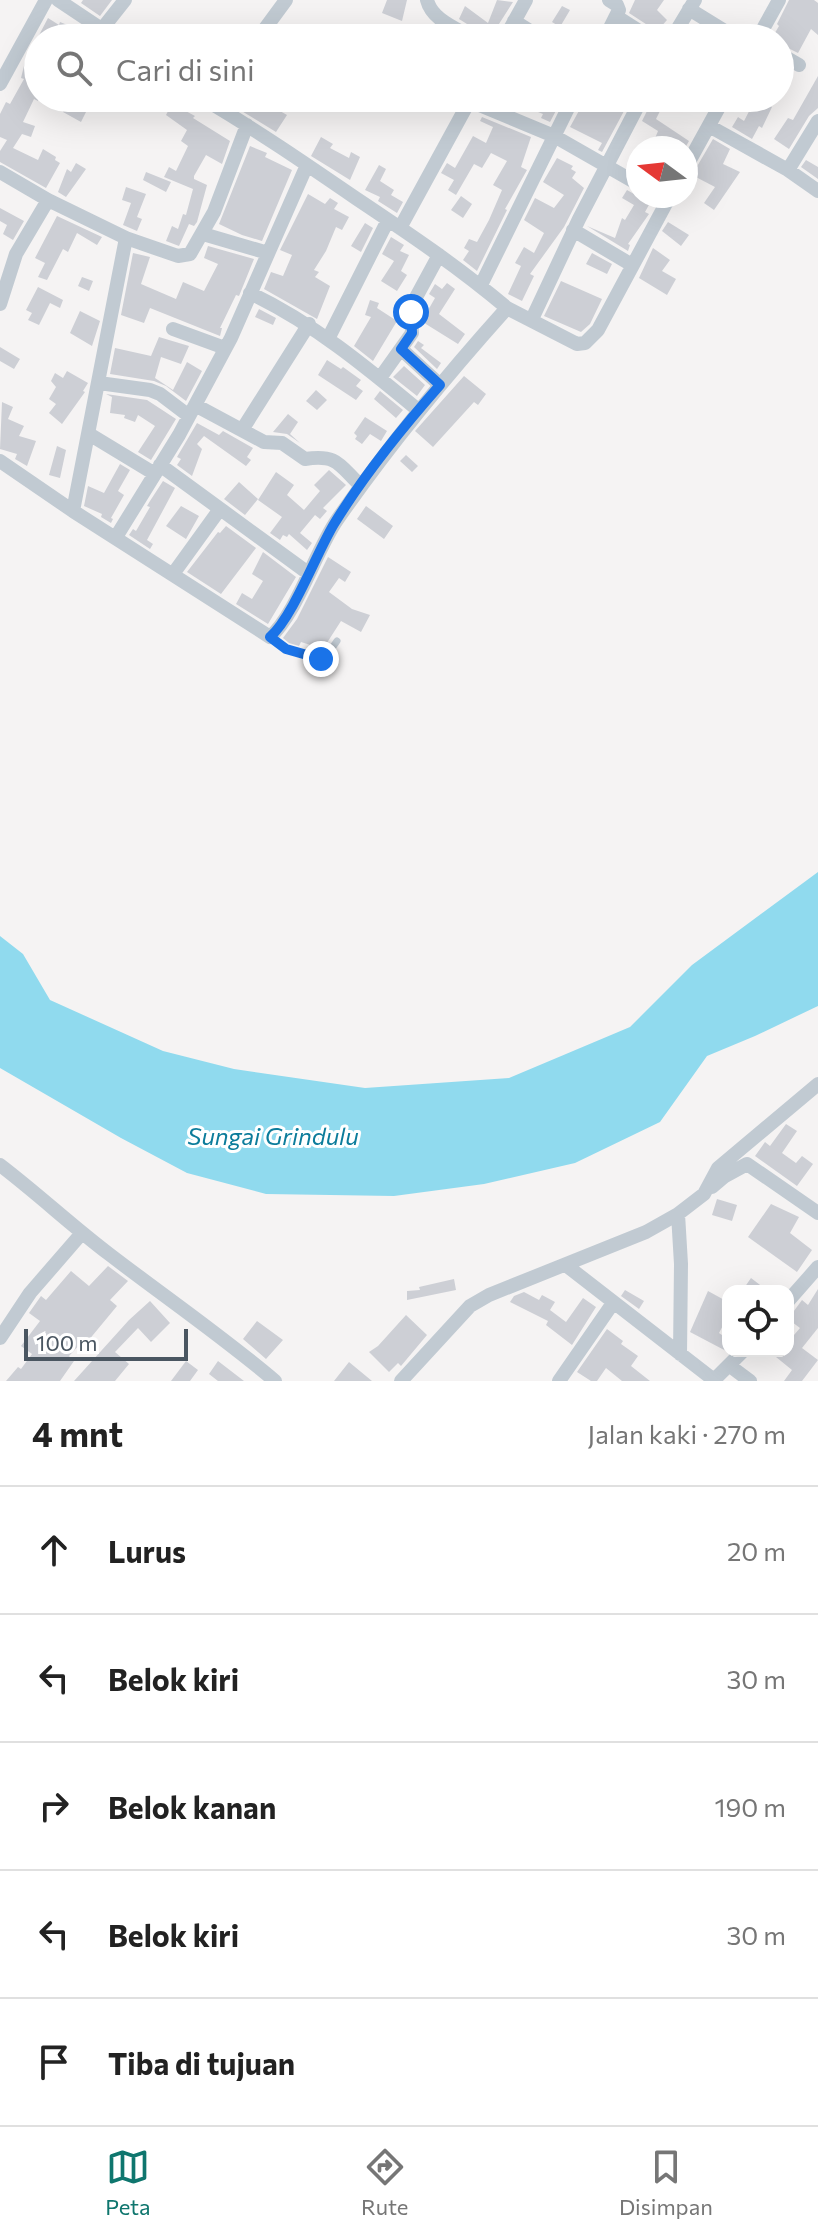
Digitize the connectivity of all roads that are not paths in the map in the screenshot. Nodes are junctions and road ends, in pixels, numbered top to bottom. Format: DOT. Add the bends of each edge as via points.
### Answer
graph roads {
  1 [pos="46,0"];
  2 [pos="58,0"];
  3 [pos="125,0"];
  4 [pos="286,0"];
  5 [pos="427,0"];
  6 [pos="609,0"];
  7 [pos="523,1"];
  8 [pos="774,2"];
  9 [pos="692,5"];
  10 [pos="617,17"];
  11 [pos="514,21"];
  12 [pos="33,24"];
  13 [pos="94,24"];
  14 [pos="106,24"];
  15 [pos="268,24"];
  16 [pos="449,24"];
  17 [pos="512,24"];
  18 [pos="519,24"];
  19 [pos="613,24"];
  20 [pos="628,24"];
  21 [pos="680,24"];
  22 [pos="717,24"];
  23 [pos="764,24"];
  24 [pos="24,40"];
  25 [pos="794,62"];
  26 [pos="799,65"];
  27 [pos="0,84"];
  28 [pos="227,112"];
  29 [pos="462,112"];
  30 [pos="500,112"];
  31 [pos="566,112"];
  32 [pos="635,112"];
  33 [pos="716,112"];
  34 [pos="818,121"];
  35 [pos="247,125"];
  36 [pos="709,126"];
  37 [pos="554,136"];
  38 [pos="698,146"];
  39 [pos="307,165"];
  40 [pos="608,167"];
  41 [pos="788,170"];
  42 [pos="0,172"];
  43 [pos="626,177"];
  44 [pos="818,191"];
  45 [pos="48,200"];
  46 [pos="660,208"];
  47 [pos="394,224"];
  48 [pos="573,230"];
  49 [pos="203,234"];
  50 [pos="126,238"];
  51 [pos="268,253"];
  52 [pos="439,255"];
  53 [pos="632,265"];
  54 [pos="481,285"];
  55 [pos="250,293"];
  56 [pos="0,304"];
  57 [pos="507,308"];
  58 [pos="532,319"];
  59 [pos="309,324"];
  60 [pos="173,329"];
  61 [pos="328,339"];
  62 [pos="225,348"];
  63 [pos="401,349"];
  64 [pos="380,378"];
  65 [pos="99,383"];
  66 [pos="440,385"];
  67 [pos="192,410"];
  68 [pos="418,410"];
  69 [pos="242,430"];
  70 [pos="89,434"];
  71 [pos="0,461"];
  72 [pos="157,470"];
  73 [pos="361,486"];
  74 [pos="220,509"];
  75 [pos="73,511"];
  76 [pos="116,537"];
  77 [pos="308,573"];
  78 [pos="173,574"];
  79 [pos="270,637"];
  80 [pos="337,641"];
  81 [pos="818,1084"];
  82 [pos="5,1169"];
  83 [pos="0,1185"];
  84 [pos="704,1194"];
  85 [pos="818,1213"];
  86 [pos="678,1214"];
  87 [pos="82,1233"];
  88 [pos="567,1266"];
  89 [pos="818,1267"];
  90 [pos="794,1294"];
  91 [pos="613,1303"];
  92 [pos="0,1338"];
  93 [pos="680,1354"];
  94 [pos="738,1357"];
  95 [pos="730,1366"];
  96 [pos="275,1381"];
  97 [pos="401,1381"];
  98 [pos="559,1381"];
  99 [pos="714,1381"];
  100 [pos="750,1381"];
  1 -- 12 [label="street"];
  2 -- 13 [label="street"];
  3 -- 14 [label="street"];
  4 -- 15 [label="street"];
  5 -- 16 [label="street" via="436,16"];
  6 -- 10 [label="street" via="617,5"];
  7 -- 11 [label="street"];
  8 -- 23 [label="street"];
  9 -- 21 [label="street"];
  9 -- 22 [label="street"];
  10 -- 19 [label="street"];
  10 -- 20 [label="street"];
  11 -- 17 [label="street"];
  11 -- 18 [label="street"];
  24 -- 27 [label="street"];
  25 -- 26 [label="street"];
  28 -- 35 [label="street"];
  29 -- 47 [label="street"];
  30 -- 37 [label="street"];
  31 -- 37 [label="street"];
  32 -- 40 [label="street"];
  33 -- 36 [label="street"];
  34 -- 41 [label="street"];
  35 -- 39 [label="street"];
  35 -- 49 [label="street"];
  36 -- 38 [label="street"];
  36 -- 41 [label="street"];
  37 -- 40 [label="street"];
  37 -- 54 [label="street"];
  39 -- 47 [label="street"];
  39 -- 51 [label="street"];
  40 -- 43 [label="street"];
  40 -- 48 [label="street"];
  41 -- 44 [label="street"];
  42 -- 45 [label="street"];
  45 -- 50 [label="street"];
  45 -- 56 [label="street" via="16,254"];
  46 -- 53 [label="street"];
  47 -- 52 [label="street"];
  47 -- 61 [label="street"];
  48 -- 53 [label="street"];
  48 -- 58 [label="street"];
  49 -- 50 [label="street" via="185,256"];
  49 -- 51 [label="street"];
  50 -- 65 [label="street"];
  51 -- 55 [label="street"];
  52 -- 54 [label="street"];
  52 -- 63 [label="street" via="414,301 412,333"];
  53 -- 58 [label="street" via="598,330 585,343 577,344"];
  54 -- 57 [label="street"];
  55 -- 59 [label="street"];
  55 -- 62 [label="street"];
  57 -- 58 [label="street"];
  57 -- 66 [label="street"];
  59 -- 61 [label="street"];
  59 -- 69 [label="street"];
  60 -- 62 [label="street"];
  61 -- 64 [label="street"];
  62 -- 67 [label="street"];
  63 -- 64 [label="street"];
  63 -- 66 [label="street"];
  64 -- 68 [label="street"];
  65 -- 67 [label="street" via="150,390"];
  65 -- 70 [label="street"];
  66 -- 68 [label="street"];
  67 -- 69 [label="street"];
  67 -- 72 [label="street"];
  68 -- 73 [label="street"];
  69 -- 73 [label="street" via="264,442 282,443 305,459 323,455"];
  70 -- 72 [label="street"];
  70 -- 75 [label="street"];
  71 -- 75 [label="street"];
  72 -- 74 [label="street"];
  72 -- 76 [label="street"];
  73 -- 77 [label="street"];
  74 -- 77 [label="street"];
  74 -- 78 [label="street"];
  75 -- 76 [label="street"];
  76 -- 78 [label="street"];
  77 -- 79 [label="street"];
  78 -- 79 [label="street"];
  79 -- 80 [label="lane" via="286,649 321,659"];
  81 -- 84 [label="street" via="718,1168"];
  82 -- 83 [label="street"];
  82 -- 87 [label="street"];
  84 -- 85 [label="street" via="747,1164"];
  84 -- 86 [label="street"];
  86 -- 88 [label="street"];
  86 -- 93 [label="street"];
  87 -- 92 [label="street" via="30,1293"];
  87 -- 96 [label="street"];
  88 -- 91 [label="street"];
  88 -- 97 [label="street" via="470,1306"];
  89 -- 90 [label="street"];
  91 -- 93 [label="street"];
  91 -- 98 [label="street"];
  93 -- 99 [label="street"];
  94 -- 95 [label="street"];
  95 -- 99 [label="street"];
  95 -- 100 [label="street"];
}
